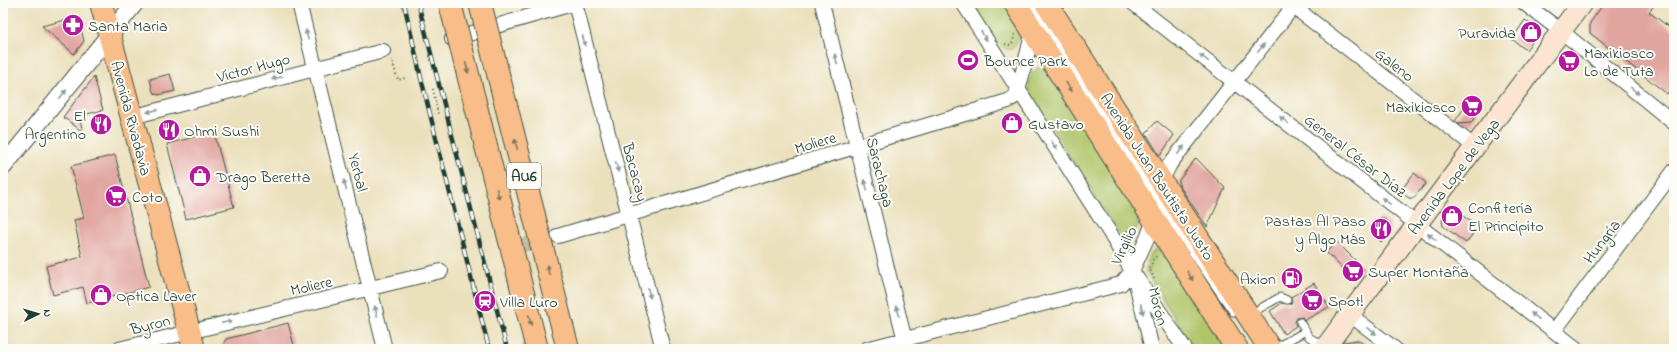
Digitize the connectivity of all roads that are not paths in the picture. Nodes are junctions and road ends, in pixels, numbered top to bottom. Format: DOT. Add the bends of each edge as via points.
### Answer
graph roads {
  1 [pos="101,3"];
  2 [pos="136,3"];
  3 [pos="299,3"];
  4 [pos="450,3"];
  5 [pos="480,3"];
  6 [pos="575,3"];
  7 [pos="822,3"];
  8 [pos="963,3"];
  9 [pos="1015,3"];
  10 [pos="1032,3"];
  11 [pos="1046,3"];
  12 [pos="1133,3"];
  13 [pos="1524,3"];
  14 [pos="1582,3"];
  15 [pos="1295,5"];
  16 [pos="1024,30"];
  17 [pos="1561,31"];
  18 [pos="110,36"];
  19 [pos="449,40"];
  20 [pos="383,51"];
  21 [pos="315,68"];
  22 [pos="1235,82"];
  23 [pos="1018,91"];
  24 [pos="132,116"];
  25 [pos="1674,123"];
  26 [pos="857,147"];
  27 [pos="1475,147"];
  28 [pos="3,167"];
  29 [pos="1674,172"];
  30 [pos="1158,201"];
  31 [pos="630,215"];
  32 [pos="1416,225"];
  33 [pos="558,236"];
  34 [pos="441,271"];
  35 [pos="1132,271"];
  36 [pos="371,288"];
  37 [pos="1287,300"];
  38 [pos="1350,314"];
  39 [pos="1242,316"];
  40 [pos="1300,322"];
  41 [pos="1306,331"];
  42 [pos="1554,331"];
  43 [pos="192,340"];
  44 [pos="906,344"];
  45 [pos="1324,348"];
  46 [pos="119,349"];
  47 [pos="385,349"];
  48 [pos="537,349"];
  49 [pos="568,349"];
  50 [pos="663,349"];
  51 [pos="866,349"];
  52 [pos="1152,349"];
  53 [pos="1185,349"];
  54 [pos="1236,349"];
  55 [pos="1270,349"];
  56 [pos="1276,349"];
  57 [pos="1395,349"];
  58 [pos="1577,349"];
  1 -- 18 [label="main road, Avenida Rivadavia"];
  2 -- 18 [label="street"];
  21 -- 3 [label="street, Yerbal, one-way"];
  4 -- 48 [label="main road, AU6, one-way, bridge"];
  49 -- 5 [label="main road, AU6, one-way, bridge"];
  6 -- 19 [label="street"];
  6 -- 31 [label="street, Bacacay, one-way"];
  26 -- 7 [label="street, Sarachaga, one-way"];
  8 -- 23 [label="street, one-way"];
  9 -- 16 [label="main road, Avenida Juan Bautista Justo"];
  10 -- 30 [label="lane"];
  11 -- 30 [label="main road, Avenida Juan Bautista Justo"];
  22 -- 12 [label="street, General César Díaz, one-way"];
  13 -- 17 [label="street"];
  14 -- 17 [label="main road, Avenida Lope de Vega"];
  22 -- 15 [label="street, Virgilio, one-way"];
  15 -- 27 [label="street, Galeno"];
  16 -- 23 [label="street"];
  16 -- 30 [label="main road, Avenida Juan Bautista Justo, one-way"];
  17 -- 25 [label="street, one-way"];
  17 -- 27 [label="main road, Avenida Lope de Vega"];
  18 -- 24 [label="main road, Avenida Rivadavia"];
  28 -- 18 [label="street, one-way"];
  20 -- 21 [label="street, Víctor Hugo"];
  21 -- 24 [label="street, Víctor Hugo, one-way"];
  36 -- 21 [label="street, Yerbal, one-way"];
  30 -- 22 [label="street, Virgilio, one-way" via="1170,164"];
  32 -- 22 [label="street, General César Díaz, one-way"];
  23 -- 26 [label="street, Moliere" via="1008,100"];
  23 -- 35 [label="street, one-way"];
  24 -- 43 [label="main road, Avenida Rivadavia"];
  26 -- 31 [label="street, Moliere"];
  44 -- 26 [label="street, Sarachaga, one-way"];
  27 -- 32 [label="main road, Avenida Lope de Vega"];
  29 -- 42 [label="street, Hungría"];
  30 -- 35 [label="street, Virgilio"];
  30 -- 39 [label="main road, Avenida Juan Bautista Justo"];
  30 -- 54 [label="main road, Avenida Juan Bautista Justo, one-way"];
  31 -- 33 [label="street, Moliere"];
  31 -- 50 [label="street, Bacacay, one-way"];
  32 -- 38 [label="main road, Avenida Lope de Vega"];
  42 -- 32 [label="street, General César Díaz, one-way"];
  34 -- 36 [label="street, Moliere"];
  35 -- 44 [label="street, Virgilio" via="1121,284"];
  35 -- 52 [label="street, Morón, one-way"];
  35 -- 53 [label="street"];
  43 -- 36 [label="street, Moliere, one-way"];
  47 -- 36 [label="street, Yerbal, one-way"];
  37 -- 39 [label="lane" via="1280,297"];
  38 -- 45 [label="main road, Avenida Lope de Vega"];
  38 -- 57 [label="street, one-way"];
  39 -- 55 [label="main road, Avenida Juan Bautista Justo"];
  40 -- 41 [label="lane"];
  41 -- 45 [label="lane" via="1310,338"];
  41 -- 56 [label="lane"];
  42 -- 58 [label="street, General César Díaz"];
  43 -- 46 [label="street, Byron"];
  44 -- 51 [label="street, Virgilio"];
}
